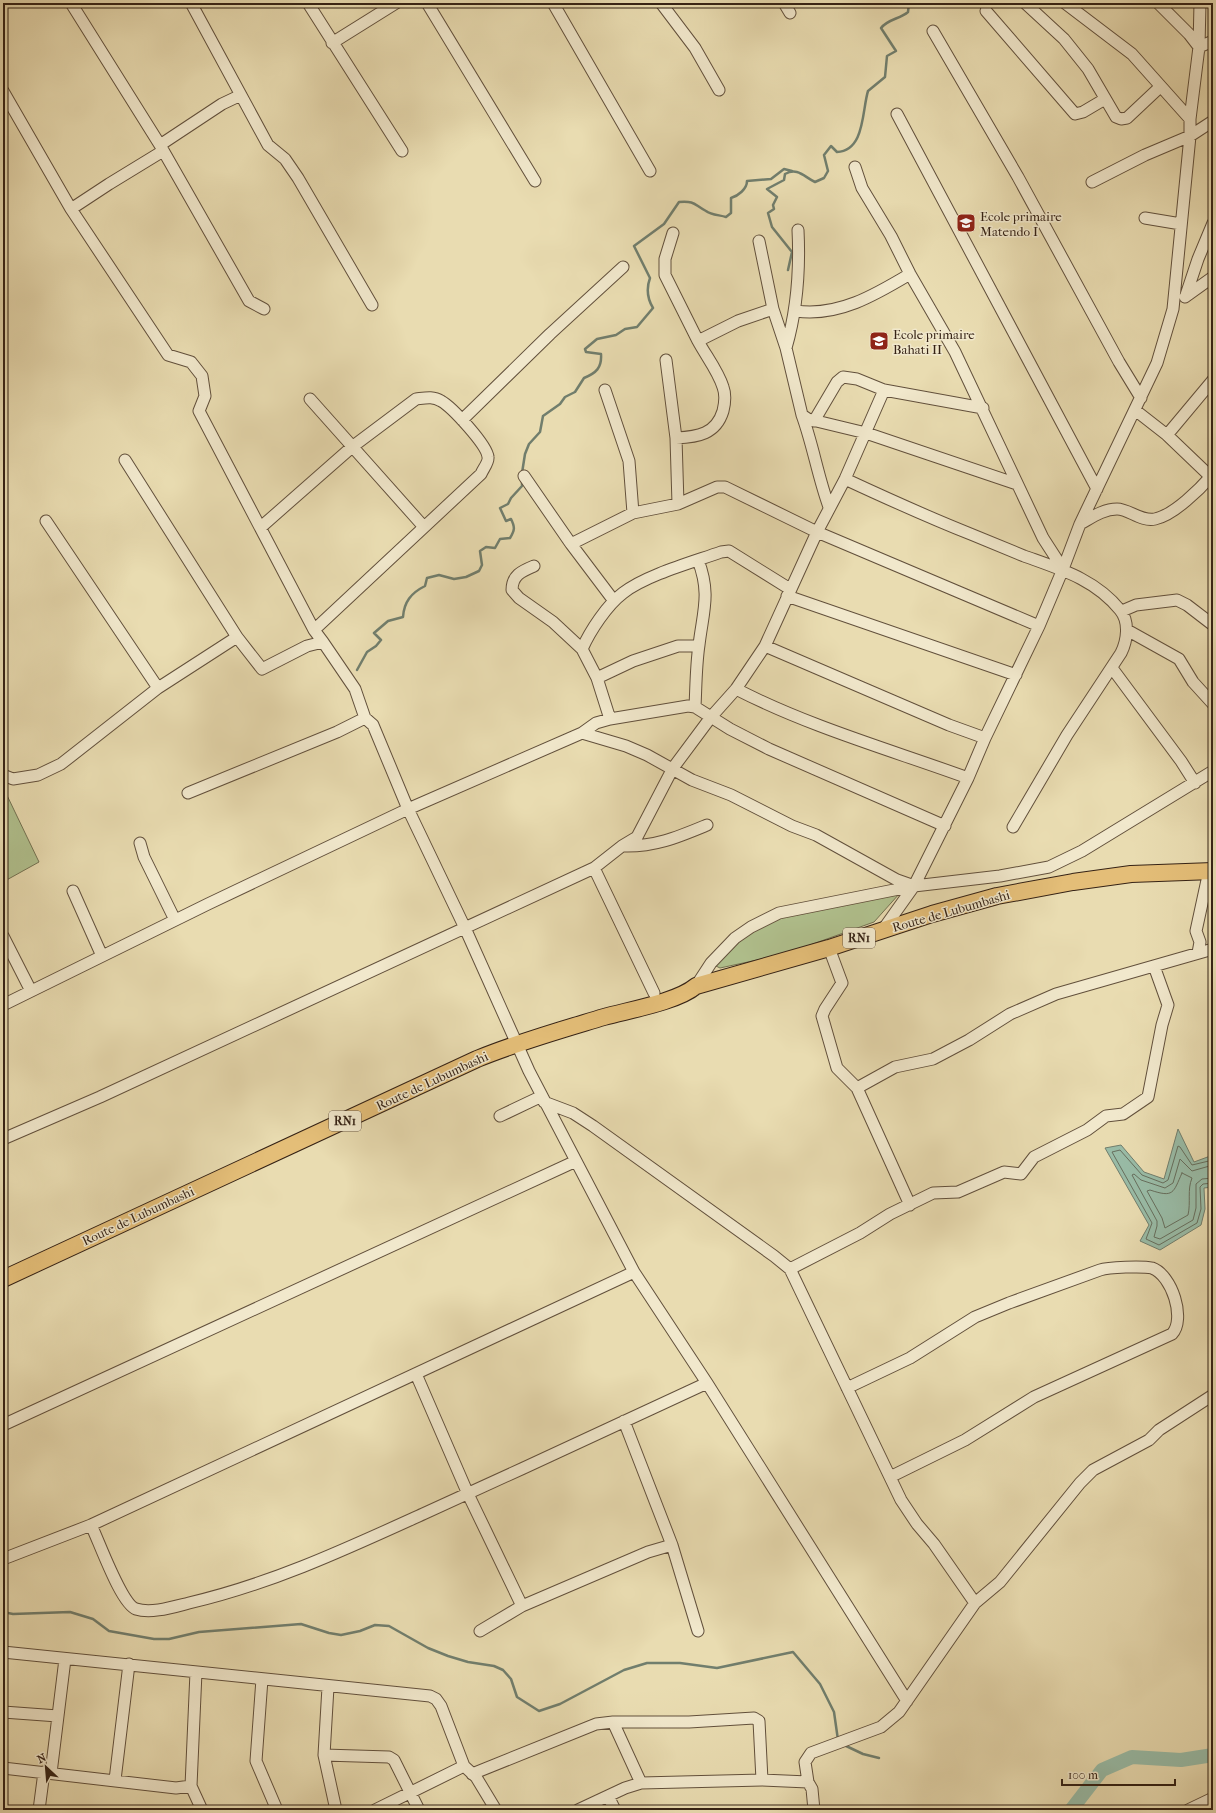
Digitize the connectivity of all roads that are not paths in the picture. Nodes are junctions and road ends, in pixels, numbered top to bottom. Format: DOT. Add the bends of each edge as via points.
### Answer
graph roads {
  1 [pos="71,3"];
  2 [pos="191,3"];
  3 [pos="308,3"];
  4 [pos="396,3"];
  5 [pos="427,3"];
  6 [pos="553,3"];
  7 [pos="662,3"];
  8 [pos="784,3"];
  9 [pos="1025,3"];
  10 [pos="1065,3"];
  11 [pos="1158,3"];
  12 [pos="1200,3"];
  13 [pos="986,11"];
  14 [pos="790,13"];
  15 [pos="934,31"];
  16 [pos="1213,40"];
  17 [pos="332,43"];
  18 [pos="1199,47"];
  19 [pos="1160,87"];
  20 [pos="3,90"];
  21 [pos="719,90"];
  22 [pos="241,95"];
  23 [pos="1105,100"];
  24 [pos="897,114"];
  25 [pos="1190,118"];
  26 [pos="1213,121"];
  27 [pos="1190,136"];
  28 [pos="162,148"];
  29 [pos="402,151"];
  30 [pos="854,167"];
  31 [pos="650,171"];
  32 [pos="535,181"];
  33 [pos="1092,182"];
  34 [pos="72,209"];
  35 [pos="1145,218"];
  36 [pos="1213,223"];
  37 [pos="1181,224"];
  38 [pos="798,230"];
  39 [pos="672,233"];
  40 [pos="759,241"];
  41 [pos="623,267"];
  42 [pos="910,274"];
  43 [pos="1213,277"];
  44 [pos="1186,296"];
  45 [pos="372,305"];
  46 [pos="264,309"];
  47 [pos="773,309"];
  48 [pos="1173,309"];
  49 [pos="796,311"];
  50 [pos="698,341"];
  51 [pos="786,348"];
  52 [pos="666,360"];
  53 [pos="1213,380"];
  54 [pos="605,390"];
  55 [pos="884,390"];
  56 [pos="1141,398"];
  57 [pos="310,399"];
  58 [pos="983,408"];
  59 [pos="1135,410"];
  60 [pos="802,415"];
  61 [pos="462,420"];
  62 [pos="814,421"];
  63 [pos="866,434"];
  64 [pos="1166,435"];
  65 [pos="676,438"];
  66 [pos="352,447"];
  67 [pos="125,460"];
  68 [pos="524,476"];
  69 [pos="1212,477"];
  70 [pos="845,480"];
  71 [pos="1017,484"];
  72 [pos="1097,489"];
  73 [pos="678,504"];
  74 [pos="829,506"];
  75 [pos="633,513"];
  76 [pos="46,521"];
  77 [pos="1080,524"];
  78 [pos="261,527"];
  79 [pos="424,527"];
  80 [pos="816,532"];
  81 [pos="571,544"];
  82 [pos="698,560"];
  83 [pos="534,566"];
  84 [pos="1063,569"];
  85 [pos="788,592"];
  86 [pos="614,601"];
  87 [pos="1122,611"];
  88 [pos="1213,625"];
  89 [pos="1039,626"];
  90 [pos="314,630"];
  91 [pos="1127,630"];
  92 [pos="238,637"];
  93 [pos="323,642"];
  94 [pos="698,646"];
  95 [pos="765,646"];
  96 [pos="582,649"];
  97 [pos="1112,668"];
  98 [pos="1016,675"];
  99 [pos="597,678"];
  100 [pos="158,688"];
  101 [pos="736,689"];
  102 [pos="1213,704"];
  103 [pos="695,707"];
  104 [pos="711,717"];
  105 [pos="365,718"];
  106 [pos="610,719"];
  107 [pos="582,733"];
  108 [pos="985,738"];
  109 [pos="672,768"];
  110 [pos="1213,771"];
  111 [pos="3,774"];
  112 [pos="968,778"];
  113 [pos="1195,782"];
  114 [pos="188,793"];
  115 [pos="408,809"];
  116 [pos="707,825"];
  117 [pos="945,826"];
  118 [pos="1013,827"];
  119 [pos="140,843"];
  120 [pos="622,846"];
  121 [pos="594,868"];
  122 [pos="1211,871"];
  123 [pos="914,886"];
  124 [pos="73,891"];
  125 [pos="174,920"];
  126 [pos="465,928"];
  127 [pos="882,931"];
  128 [pos="3,936"];
  129 [pos="829,948"];
  130 [pos="1213,949"];
  131 [pos="1198,953"];
  132 [pos="102,956"];
  133 [pos="1154,966"];
  134 [pos="696,986"];
  135 [pos="31,991"];
  136 [pos="654,993"];
  137 [pos="3,1005"];
  138 [pos="515,1040"];
  139 [pos="856,1088"];
  140 [pos="543,1099"];
  141 [pos="500,1116"];
  142 [pos="3,1139"];
  143 [pos="576,1161"];
  144 [pos="910,1204"];
  145 [pos="790,1269"];
  146 [pos="3,1270"];
  147 [pos="634,1272"];
  148 [pos="3,1279"];
  149 [pos="416,1374"];
  150 [pos="707,1383"];
  151 [pos="847,1388"];
  152 [pos="1213,1395"];
  153 [pos="624,1421"];
  154 [pos="3,1425"];
  155 [pos="890,1477"];
  156 [pos="468,1494"];
  157 [pos="91,1525"];
  158 [pos="672,1544"];
  159 [pos="3,1559"];
  160 [pos="975,1603"];
  161 [pos="522,1606"];
  162 [pos="480,1631"];
  163 [pos="698,1631"];
  164 [pos="3,1652"];
  165 [pos="65,1659"];
  166 [pos="129,1664"];
  167 [pos="196,1672"];
  168 [pos="262,1679"];
  169 [pos="328,1686"];
  170 [pos="907,1701"];
  171 [pos="3,1712"];
  172 [pos="58,1716"];
  173 [pos="613,1722"];
  174 [pos="324,1755"];
  175 [pos="3,1768"];
  176 [pos="468,1770"];
  177 [pos="48,1772"];
  178 [pos="115,1780"];
  179 [pos="762,1780"];
  180 [pos="808,1782"];
  181 [pos="641,1783"];
  182 [pos="191,1786"];
  183 [pos="411,1792"];
  184 [pos="608,1796"];
  185 [pos="1213,1798"];
  186 [pos="39,1810"];
  187 [pos="202,1810"];
  188 [pos="277,1810"];
  189 [pos="336,1810"];
  190 [pos="375,1810"];
  191 [pos="419,1810"];
  192 [pos="496,1810"];
  193 [pos="578,1810"];
  194 [pos="615,1810"];
  195 [pos="814,1810"];
  196 [pos="1188,1810"];
  1 -- 28 [label="street"];
  2 -- 22 [label="street"];
  3 -- 17 [label="street"];
  4 -- 17 [label="street"];
  5 -- 32 [label="street"];
  6 -- 31 [label="street"];
  7 -- 21 [label="street" via="695,48"];
  8 -- 14 [label="street"];
  9 -- 23 [label="street" via="1064,39 1088,69"];
  10 -- 19 [label="street" via="1132,54"];
  11 -- 18 [label="street"];
  12 -- 18 [label="street"];
  13 -- 23 [label="street" via="1075,114"];
  15 -- 56 [label="street"];
  16 -- 18 [label="street"];
  17 -- 29 [label="street"];
  18 -- 25 [label="street"];
  19 -- 23 [label="street" via="1127,118 1121,119 1116,116"];
  19 -- 25 [label="street"];
  20 -- 34 [label="street"];
  22 -- 28 [label="street" via="222,104"];
  22 -- 45 [label="street" via="268,145 285,159 298,178"];
  24 -- 72 [label="street"];
  25 -- 27 [label="street"];
  26 -- 27 [label="street"];
  27 -- 33 [label="street"];
  27 -- 37 [label="street"];
  28 -- 34 [label="street"];
  28 -- 46 [label="street" via="249,300"];
  30 -- 42 [label="street" via="862,188"];
  34 -- 78 [label="street" via="168,355 190,362 202,376 205,396 199,411"];
  35 -- 37 [label="street"];
  36 -- 44 [label="street"];
  37 -- 48 [label="street"];
  38 -- 49 [label="street"];
  39 -- 50 [label="street" via="665,275"];
  40 -- 47 [label="street"];
  41 -- 61 [label="street"];
  42 -- 49 [label="street" via="879,292 839,309 813,314"];
  42 -- 58 [label="street" via="955,352"];
  43 -- 44 [label="street"];
  44 -- 48 [label="street"];
  47 -- 50 [label="street" via="738,321"];
  47 -- 51 [label="street"];
  48 -- 56 [label="street" via="1157,363"];
  49 -- 51 [label="street"];
  50 -- 65 [label="street" via="723,387 723,409 714,429 691,438"];
  51 -- 60 [label="street"];
  52 -- 65 [label="street"];
  53 -- 64 [label="street"];
  54 -- 75 [label="street" via="629,461"];
  55 -- 58 [label="street"];
  55 -- 62 [label="street" via="857,379 843,377 837,382"];
  55 -- 63 [label="street"];
  56 -- 59 [label="street"];
  57 -- 66 [label="street"];
  58 -- 71 [label="street"];
  59 -- 64 [label="street"];
  59 -- 72 [label="street"];
  60 -- 62 [label="street"];
  60 -- 74 [label="street"];
  61 -- 66 [label="street" via="441,401 429,397 416,399"];
  61 -- 79 [label="street" via="486,449 488,459 481,474"];
  62 -- 63 [label="street"];
  63 -- 70 [label="street"];
  63 -- 71 [label="street"];
  64 -- 69 [label="street"];
  65 -- 73 [label="street"];
  66 -- 78 [label="street"];
  66 -- 79 [label="street"];
  67 -- 92 [label="street"];
  68 -- 81 [label="street"];
  69 -- 77 [label="street" via="1173,510 1154,519 1146,519 1118,508 1108,510"];
  70 -- 74 [label="street"];
  70 -- 84 [label="street" via="916,512"];
  71 -- 84 [label="street" via="1043,538"];
  72 -- 77 [label="street"];
  73 -- 75 [label="street"];
  73 -- 80 [label="street" via="717,487 725,487"];
  74 -- 80 [label="street"];
  75 -- 81 [label="street"];
  76 -- 100 [label="street"];
  77 -- 84 [label="street"];
  78 -- 90 [label="street"];
  79 -- 90 [label="street"];
  80 -- 85 [label="street"];
  80 -- 89 [label="street"];
  81 -- 86 [label="street"];
  82 -- 85 [label="street" via="729,551"];
  82 -- 86 [label="street" via="650,578 624,592"];
  82 -- 94 [label="street" via="704,578 705,605"];
  83 -- 96 [label="street" via="522,570 514,578 512,590"];
  84 -- 87 [label="street" via="1088,581"];
  84 -- 89 [label="street"];
  85 -- 95 [label="street"];
  85 -- 98 [label="street"];
  86 -- 96 [label="street"];
  87 -- 88 [label="street" via="1136,605 1177,600"];
  87 -- 91 [label="street"];
  89 -- 98 [label="street"];
  90 -- 93 [label="street"];
  91 -- 97 [label="street" via="1127,641"];
  91 -- 102 [label="street" via="1179,659 1193,682"];
  92 -- 93 [label="street" via="262,669 307,646"];
  92 -- 100 [label="street"];
  93 -- 105 [label="street" via="355,689"];
  94 -- 99 [label="street" via="678,646 633,661"];
  94 -- 103 [label="street"];
  95 -- 101 [label="street"];
  95 -- 108 [label="street"];
  96 -- 99 [label="street"];
  97 -- 113 [label="street"];
  97 -- 118 [label="street" via="1067,735"];
  98 -- 108 [label="street"];
  99 -- 106 [label="street"];
  100 -- 111 [label="street" via="61,764 38,775 13,779"];
  101 -- 104 [label="street"];
  101 -- 112 [label="street" via="764,704 830,730"];
  103 -- 104 [label="street"];
  103 -- 106 [label="street"];
  104 -- 109 [label="street"];
  104 -- 117 [label="street" via="769,749"];
  105 -- 114 [label="street"];
  105 -- 115 [label="street" via="373,725"];
  106 -- 107 [label="street" via="596,723"];
  107 -- 109 [label="street" via="626,746"];
  107 -- 115 [label="street"];
  108 -- 112 [label="street"];
  109 -- 120 [label="street" via="637,837"];
  109 -- 123 [label="street" via="692,780 731,795 792,826 816,835 897,880"];
  110 -- 113 [label="street"];
  112 -- 117 [label="street"];
  113 -- 123 [label="street" via="1082,851 1049,867"];
  115 -- 125 [label="street"];
  115 -- 126 [label="street"];
  116 -- 120 [label="street" via="665,842"];
  117 -- 123 [label="street"];
  119 -- 125 [label="street"];
  120 -- 121 [label="street"];
  121 -- 126 [label="street"];
  121 -- 136 [label="street"];
  122 -- 127 [label="highway, Route de Lubumbashi / RN1" via="1131,874 1059,884 996,896"];
  122 -- 131 [label="street" via="1196,931 1200,942"];
  123 -- 127 [label="street"];
  123 -- 134 [label="street" via="778,913 735,938 721,951"];
  124 -- 132 [label="street"];
  125 -- 132 [label="street"];
  126 -- 138 [label="street"];
  126 -- 142 [label="street" via="100,1097"];
  127 -- 129 [label="highway, Route de Lubumbashi / RN1"];
  128 -- 135 [label="street"];
  129 -- 134 [label="highway, Route de Lubumbashi / RN1"];
  129 -- 139 [label="street" via="842,983 822,1016 837,1068"];
  130 -- 131 [label="street"];
  131 -- 133 [label="street"];
  132 -- 135 [label="street"];
  133 -- 139 [label="street" via="1056,994 1010,1014 933,1059 895,1067"];
  133 -- 144 [label="street" via="1168,1005 1148,1097 1123,1114 1106,1116 1087,1130 1034,1157 1021,1174 1004,1172 958,1192 933,1193"];
  134 -- 136 [label="highway, Route de Lubumbashi / RN1" via="687,982"];
  134 -- 138 [label="highway, Route de Lubumbashi / RN1" via="688,993"];
  135 -- 137 [label="street"];
  136 -- 138 [label="highway, Route de Lubumbashi / RN1"];
  138 -- 140 [label="street"];
  138 -- 146 [label="highway, Route de Lubumbashi / RN1" via="362,1103"];
  138 -- 148 [label="highway, Route de Lubumbashi / RN1" via="477,1060"];
  139 -- 144 [label="street"];
  140 -- 141 [label="street"];
  140 -- 143 [label="street"];
  140 -- 145 [label="street" via="573,1113 626,1148"];
  143 -- 147 [label="street"];
  143 -- 154 [label="street"];
  144 -- 145 [label="street"];
  145 -- 151 [label="street"];
  147 -- 149 [label="street"];
  147 -- 150 [label="street"];
  149 -- 156 [label="street"];
  149 -- 157 [label="street"];
  150 -- 153 [label="street"];
  150 -- 170 [label="street"];
  151 -- 155 [label="street"];
  151 -- 155 [label="street" via="910,1358 975,1317 1108,1267 1152,1268 1159,1272 1171,1288 1178,1312 1176,1330 1172,1334 1034,1397 965,1440"];
  152 -- 160 [label="street" via="1159,1430 1149,1440 1093,1470 1066,1499 1000,1582"];
  153 -- 156 [label="street"];
  153 -- 158 [label="street"];
  155 -- 160 [label="street" via="917,1524"];
  156 -- 157 [label="street" via="268,1581 229,1594 143,1611 133,1608 120,1593"];
  156 -- 161 [label="street"];
  157 -- 159 [label="street"];
  158 -- 161 [label="street"];
  158 -- 163 [label="street"];
  160 -- 170 [label="street"];
  161 -- 162 [label="street"];
  164 -- 165 [label="street"];
  165 -- 166 [label="street"];
  165 -- 172 [label="street"];
  166 -- 167 [label="street"];
  166 -- 178 [label="street"];
  167 -- 168 [label="street"];
  167 -- 182 [label="street"];
  168 -- 169 [label="street"];
  168 -- 188 [label="street" via="256,1761"];
  169 -- 174 [label="street"];
  169 -- 176 [label="street" via="430,1696 441,1706"];
  170 -- 180 [label="street" via="899,1712 881,1727 811,1753 805,1762"];
  171 -- 172 [label="street"];
  172 -- 177 [label="street"];
  173 -- 176 [label="street" via="596,1724"];
  173 -- 179 [label="street" via="757,1719"];
  173 -- 181 [label="street"];
  174 -- 183 [label="street" via="389,1757 394,1760"];
  174 -- 189 [label="street"];
  175 -- 177 [label="street"];
  176 -- 183 [label="street"];
  176 -- 192 [label="street"];
  177 -- 178 [label="street"];
  177 -- 186 [label="street"];
  178 -- 182 [label="street" via="176,1788"];
  179 -- 180 [label="street"];
  179 -- 181 [label="street"];
  180 -- 195 [label="street" via="814,1796"];
  181 -- 184 [label="street"];
  182 -- 187 [label="street"];
  183 -- 190 [label="street"];
  183 -- 191 [label="street"];
  184 -- 193 [label="street"];
  184 -- 194 [label="street"];
  185 -- 196 [label="street"];
}
